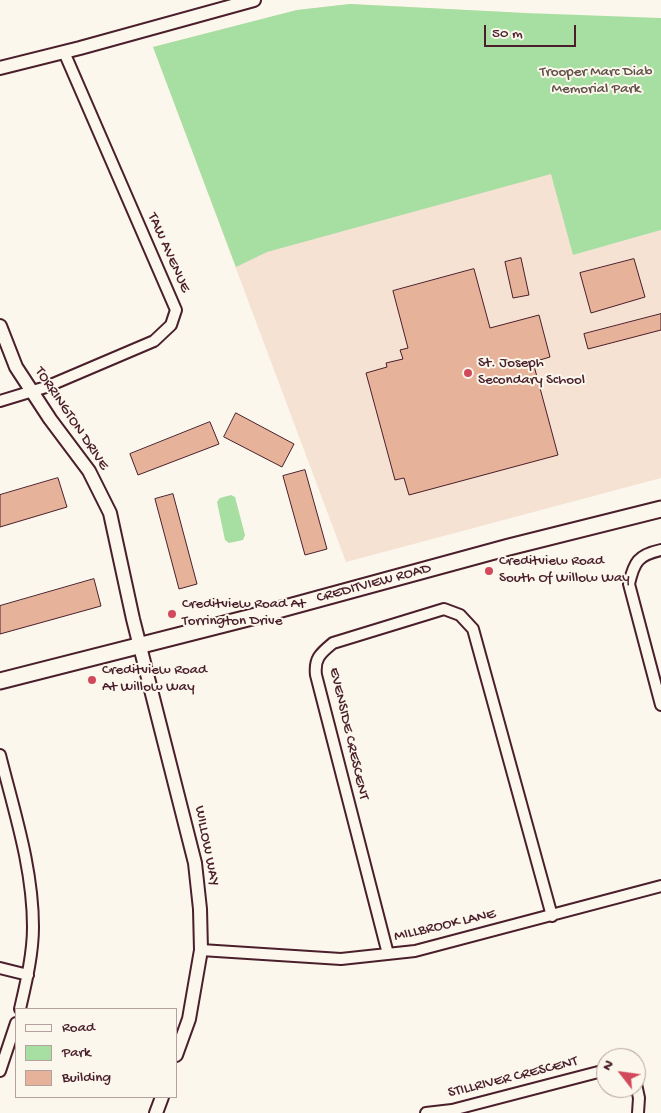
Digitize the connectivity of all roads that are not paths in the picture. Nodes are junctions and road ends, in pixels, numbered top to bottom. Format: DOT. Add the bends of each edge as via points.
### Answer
graph roads {
  1 [pos="254,0"];
  2 [pos="64,52"];
  3 [pos="0,68"];
  4 [pos="0,326"];
  5 [pos="33,391"];
  6 [pos="0,401"];
  7 [pos="661,509"];
  8 [pos="661,550"];
  9 [pos="141,646"];
  10 [pos="0,681"];
  11 [pos="661,705"];
  12 [pos="0,755"];
  13 [pos="661,886"];
  14 [pos="552,916"];
  15 [pos="201,950"];
  16 [pos="388,954"];
  17 [pos="0,968"];
  18 [pos="28,975"];
  19 [pos="20,1008"];
  20 [pos="15,1026"];
  21 [pos="178,1049"];
  22 [pos="0,1071"];
  23 [pos="596,1073"];
  24 [pos="162,1098"];
  25 [pos="639,1098"];
  26 [pos="453,1111"];
  27 [pos="156,1113"];
  28 [pos="426,1113"];
  29 [pos="638,1113"];
  1 -- 2 [label="street"];
  2 -- 3 [label="street"];
  2 -- 5 [label="street, TAW AVENUE" via="176,310 171,325 154,341"];
  4 -- 5 [label="street, TORRINGTON DRIVE" via="16,367"];
  5 -- 6 [label="street, TAW AVENUE"];
  5 -- 9 [label="street, TORRINGTON DRIVE" via="89,471 110,513"];
  7 -- 9 [label="main road, CREDITVIEW ROAD"];
  8 -- 11 [label="street" via="648,553 634,565 629,584"];
  9 -- 10 [label="main road, CREDITVIEW ROAD"];
  9 -- 15 [label="street, WILLOW WAY" via="195,863"];
  12 -- 18 [label="street" via="29,874 33,928"];
  13 -- 14 [label="street, MILLBROOK LANE"];
  14 -- 16 [label="street, MILLBROOK LANE" via="415,951"];
  14 -- 16 [label="street, EVENSIDE CRESCENT" via="473,628 460,614 444,609 333,643 320,654 315,666"];
  15 -- 16 [label="street, MILLBROOK LANE" via="341,959"];
  15 -- 21 [label="street, WILLOW WAY" via="189,1019"];
  17 -- 18 [label="street"];
  18 -- 19 [label="street"];
  20 -- 22 [label="street"];
  23 -- 26 [label="street, STILLRIVER CRESCENT"];
  24 -- 27 [label="street"];
  25 -- 29 [label="street"];
  26 -- 28 [label="street, STILLRIVER CRESCENT"];
}
